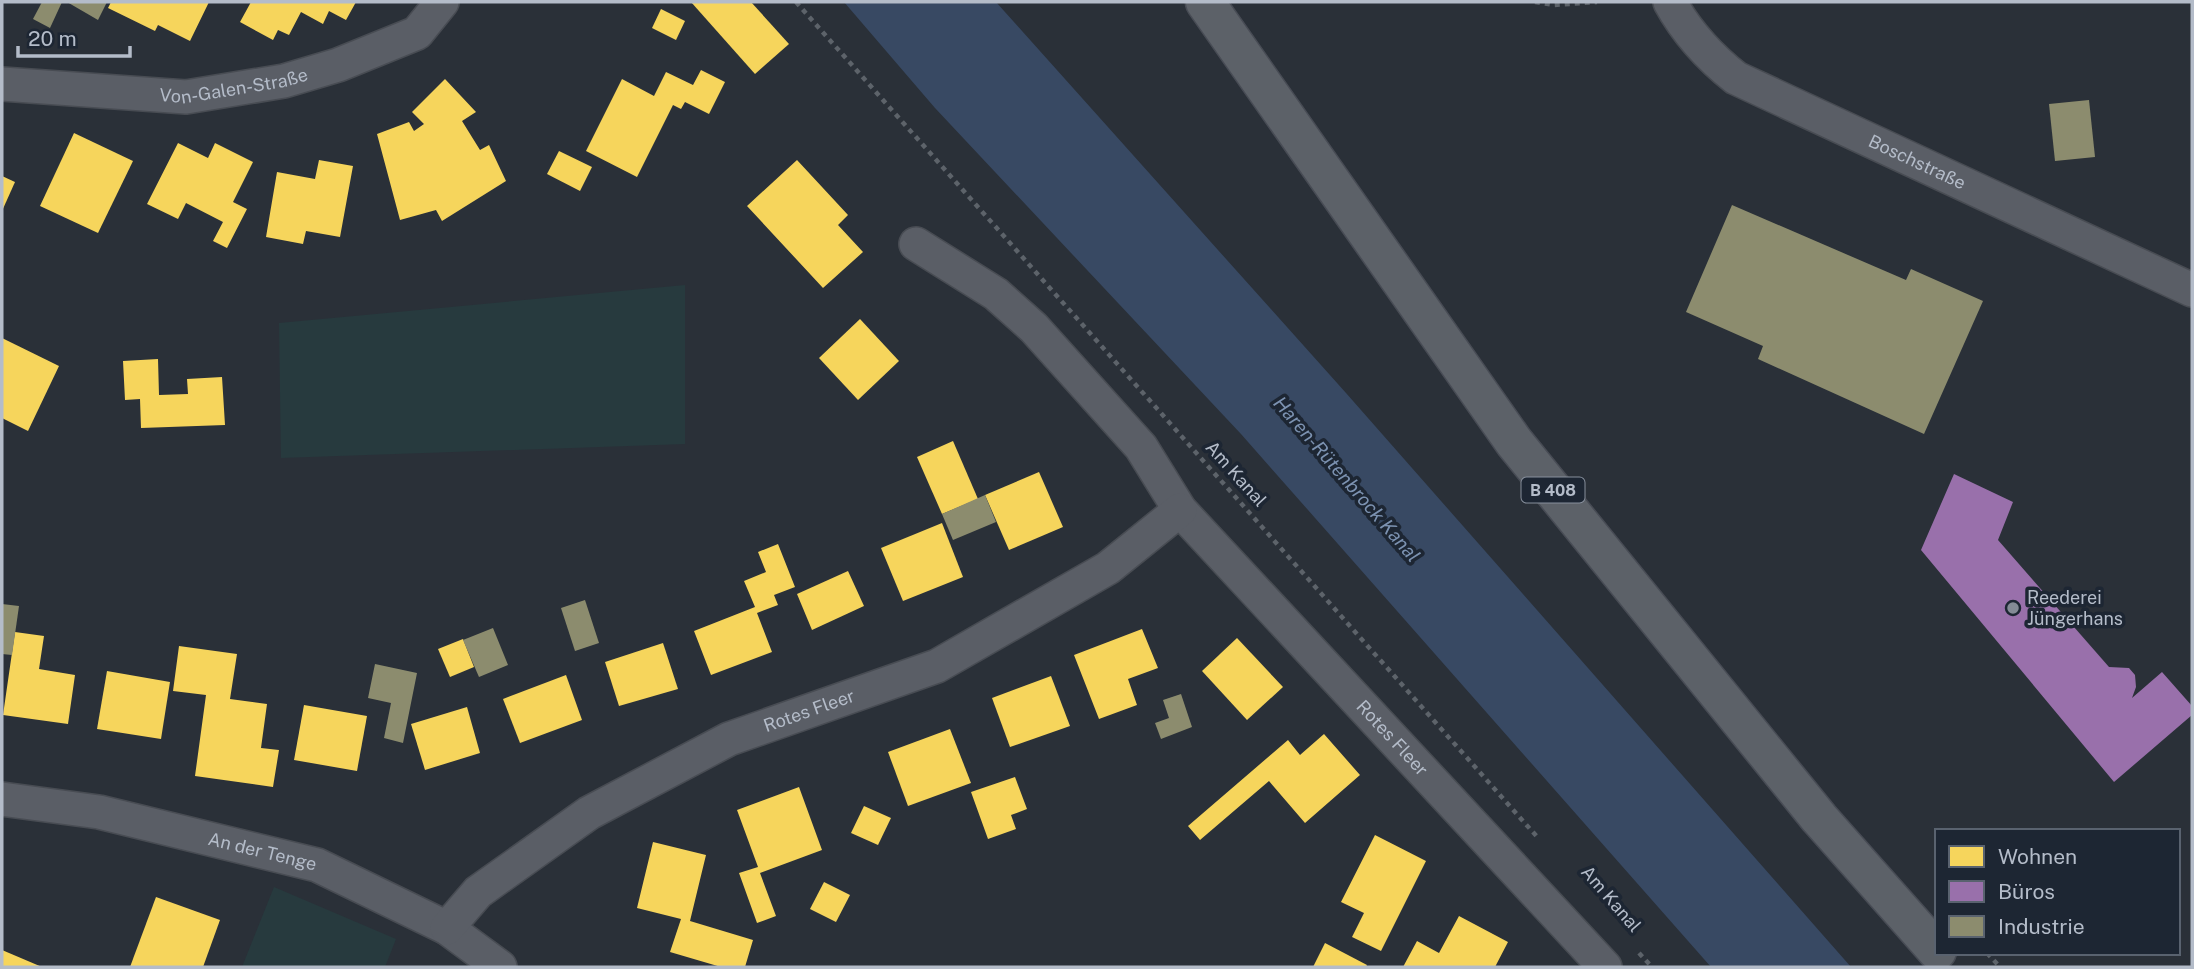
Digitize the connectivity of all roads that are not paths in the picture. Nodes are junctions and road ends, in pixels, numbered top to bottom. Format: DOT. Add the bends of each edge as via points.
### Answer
graph roads {
  1 [pos="442,2"];
  2 [pos="1205,2"];
  3 [pos="1670,2"];
  4 [pos="2,85"];
  5 [pos="916,244"];
  6 [pos="2192,290"];
  7 [pos="1181,510"];
  8 [pos="2,799"];
  9 [pos="447,928"];
  10 [pos="1935,949"];
  11 [pos="500,967"];
  12 [pos="1605,967"];
  1 -- 4 [label="street, Von-Galen-Straße" via="417,33 284,81 186,97"];
  2 -- 10 [label="main road, B 408" via="1514,442 1819,818"];
  3 -- 6 [label="street, Boschstraße" via="1707,55 1736,78"];
  5 -- 7 [label="street, Rotes Fleer" via="996,294 1034,328 1141,447"];
  7 -- 9 [label="street, Rotes Fleer" via="1108,568 937,666 729,739 589,813 478,892"];
  7 -- 12 [label="street, Rotes Fleer"];
  8 -- 9 [label="street, An der Tenge" via="99,811 317,865"];
  9 -- 11 [label="street, An der Tenge"];
}
